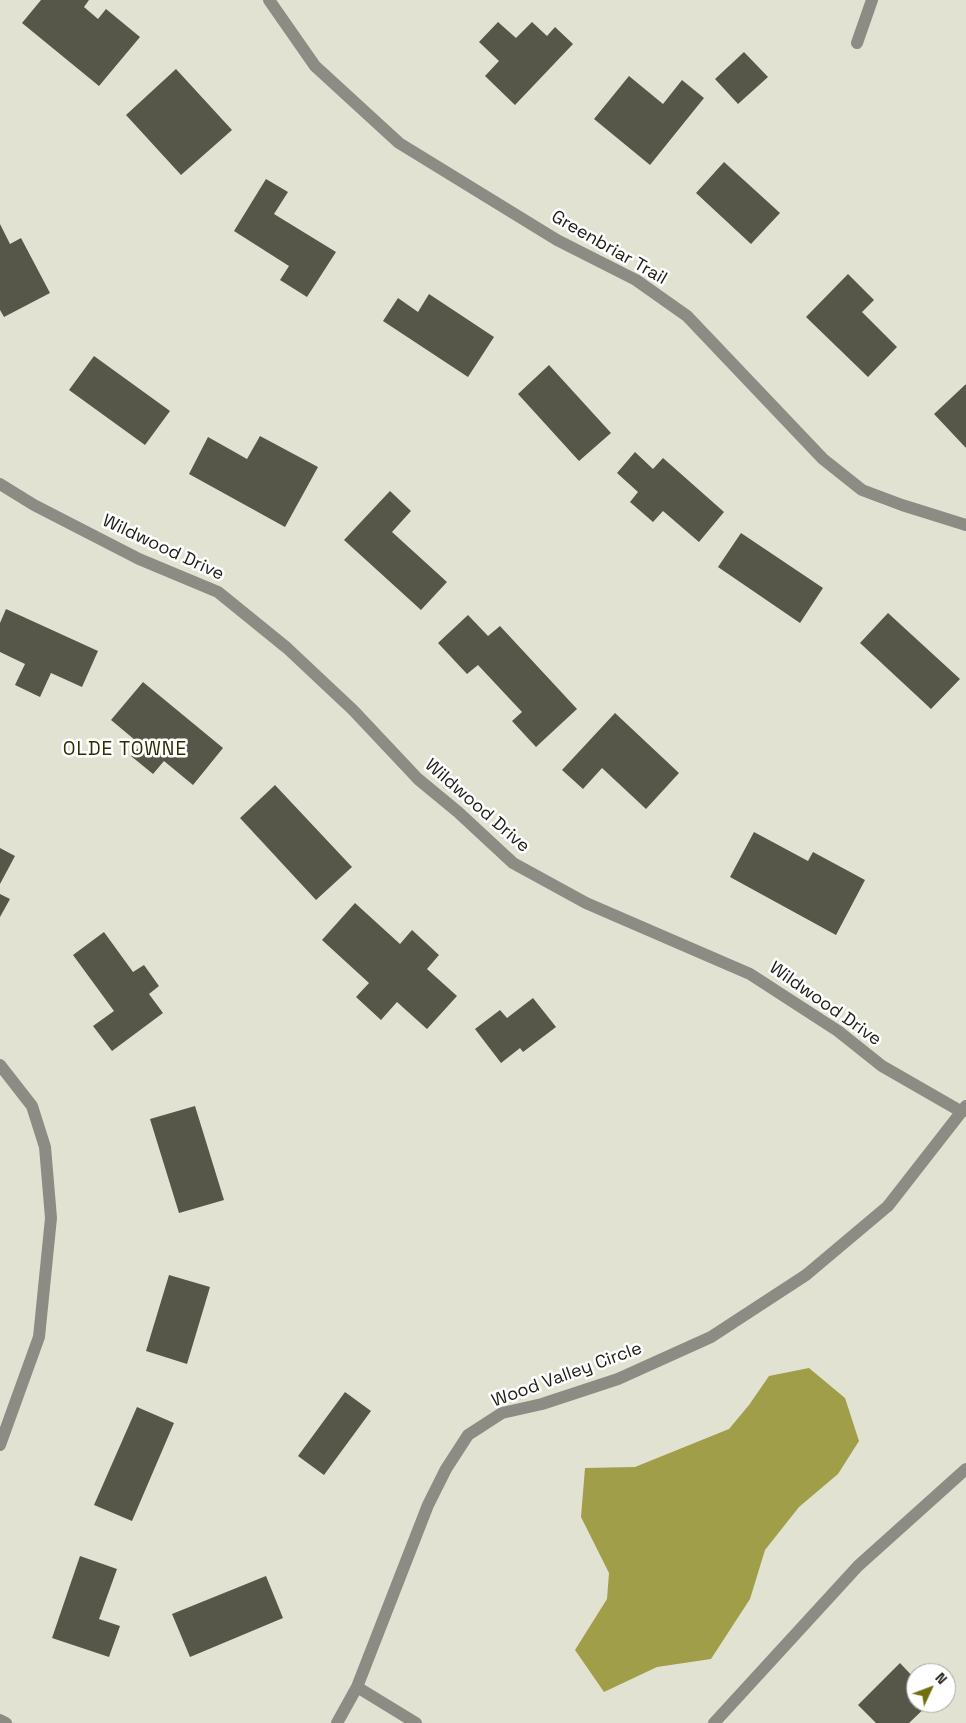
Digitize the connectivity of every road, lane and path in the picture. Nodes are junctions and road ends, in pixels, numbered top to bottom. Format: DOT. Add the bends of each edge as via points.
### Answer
graph roads {
  1 [pos="269,0"];
  2 [pos="872,0"];
  3 [pos="858,43"];
  4 [pos="0,484"];
  5 [pos="966,525"];
  6 [pos="0,1065"];
  7 [pos="964,1109"];
  8 [pos="0,1445"];
  9 [pos="966,1469"];
  10 [pos="357,1687"];
  11 [pos="0,1720"];
  12 [pos="6,1723"];
  13 [pos="337,1723"];
  14 [pos="416,1723"];
  15 [pos="714,1723"];
  1 -- 5 [label="street, Greenbriar Trail" via="315,66 399,144 557,240 636,280 687,316 823,459 862,490"];
  2 -- 3 [label="street"];
  4 -- 7 [label="street, Wildwood Drive" via="138,559 218,592 287,648 418,778 514,863 586,902 750,974 838,1031 882,1066"];
  6 -- 8 [label="street" via="32,1106 46,1147 51,1218 39,1338"];
  7 -- 10 [label="street, Wood Valley Circle" via="888,1206 806,1275 711,1337 618,1379 502,1414 468,1435 428,1505"];
  9 -- 15 [label="street" via="858,1566"];
  10 -- 13 [label="street, Wood Valley Circle"];
  10 -- 14 [label="street"];
  11 -- 12 [label="street"];
}
